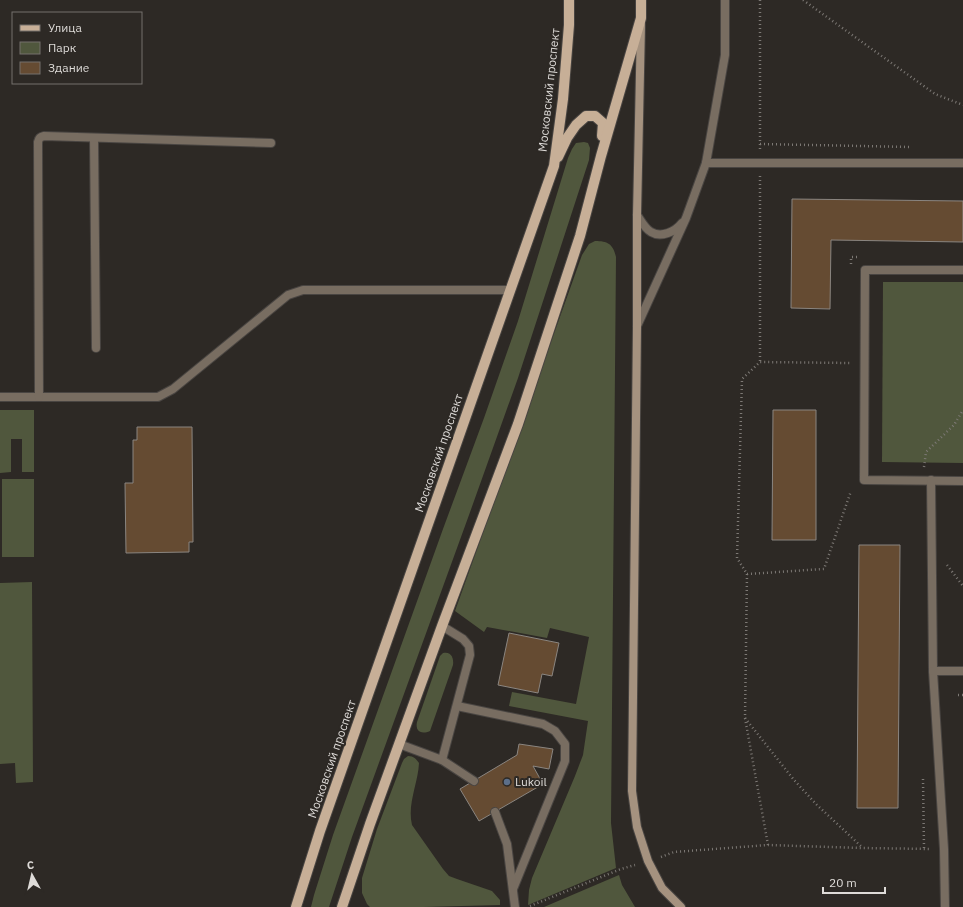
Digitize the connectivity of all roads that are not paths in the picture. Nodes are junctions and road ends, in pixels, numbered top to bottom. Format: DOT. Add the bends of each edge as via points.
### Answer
graph roads {
  1 [pos="569,0"];
  2 [pos="641,0"];
  3 [pos="725,0"];
  4 [pos="642,18"];
  5 [pos="94,138"];
  6 [pos="271,143"];
  7 [pos="601,156"];
  8 [pos="706,163"];
  9 [pos="963,163"];
  10 [pos="554,166"];
  11 [pos="637,215"];
  12 [pos="686,218"];
  13 [pos="963,270"];
  14 [pos="510,290"];
  15 [pos="637,326"];
  16 [pos="96,348"];
  17 [pos="0,397"];
  18 [pos="39,397"];
  19 [pos="931,480"];
  20 [pos="963,481"];
  21 [pos="442,626"];
  22 [pos="933,671"];
  23 [pos="963,672"];
  24 [pos="457,706"];
  25 [pos="399,744"];
  26 [pos="442,760"];
  27 [pos="474,781"];
  28 [pos="494,812"];
  29 [pos="513,889"];
  30 [pos="296,907"];
  31 [pos="342,907"];
  32 [pos="515,907"];
  33 [pos="680,907"];
  34 [pos="945,907"];
  1 -- 10 [label="main road, Московский проспект" via="563,100"];
  2 -- 4 [label="main road"];
  3 -- 8 [label="street" via="725,55"];
  4 -- 7 [label="main road"];
  4 -- 11 [label="main road"];
  5 -- 6 [label="street"];
  5 -- 16 [label="street"];
  5 -- 18 [label="street" via="44,136 38,142"];
  7 -- 10 [label="main road" via="603,123 595,116 586,116 567,138"];
  7 -- 21 [label="main road" via="580,236 518,424"];
  8 -- 9 [label="street"];
  8 -- 12 [label="street"];
  10 -- 14 [label="main road, Московский проспект"];
  11 -- 12 [label="street" via="650,232 658,235 673,231"];
  11 -- 15 [label="main road"];
  12 -- 15 [label="street"];
  13 -- 19 [label="street" via="865,270 864,480"];
  14 -- 18 [label="street" via="304,290 288,295 174,389 158,397"];
  14 -- 30 [label="main road, Московский проспект" via="320,831"];
  15 -- 33 [label="main road" via="632,791 637,827 648,861 662,888"];
  17 -- 18 [label="street"];
  19 -- 20 [label="street"];
  19 -- 22 [label="street"];
  21 -- 24 [label="street" via="463,639 469,646 470,656"];
  21 -- 25 [label="main road"];
  22 -- 23 [label="street"];
  22 -- 34 [label="street"];
  24 -- 26 [label="street"];
  24 -- 29 [label="street" via="543,724 555,732 564,744 565,761"];
  25 -- 26 [label="street"];
  25 -- 31 [label="main road"];
  26 -- 27 [label="street"];
  28 -- 29 [label="street" via="507,844"];
  29 -- 32 [label="street"];
}
